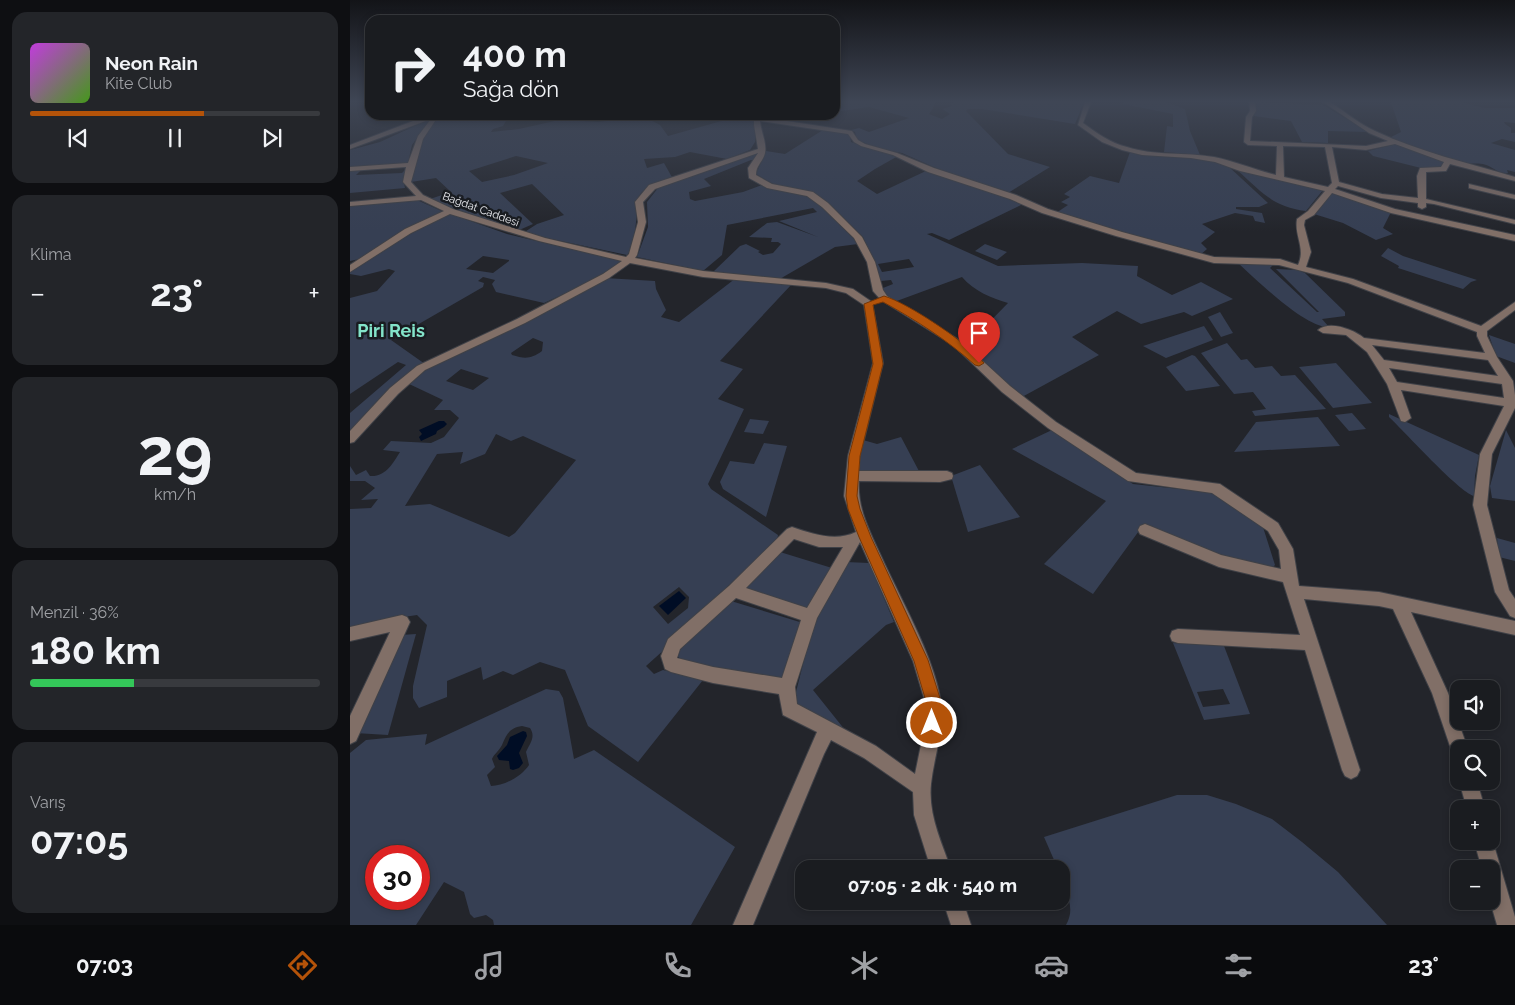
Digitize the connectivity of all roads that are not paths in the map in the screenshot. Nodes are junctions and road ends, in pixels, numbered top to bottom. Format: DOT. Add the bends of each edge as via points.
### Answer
graph roads {
  1 [pos="417,145"];
  2 [pos="760,145"];
  3 [pos="867,145"];
  4 [pos="1113,145"];
  5 [pos="1280,145"];
  6 [pos="1328,145"];
  7 [pos="1339,145"];
  8 [pos="1380,145"];
  9 [pos="1403,145"];
  10 [pos="761,150"];
  11 [pos="1448,162"];
  12 [pos="411,165"];
  13 [pos="350,170"];
  14 [pos="1280,178"];
  15 [pos="1515,179"];
  16 [pos="1336,183"];
  17 [pos="1472,186"];
  18 [pos="1329,190"];
  19 [pos="1515,197"];
  20 [pos="420,198"];
  21 [pos="1424,200"];
  22 [pos="350,204"];
  23 [pos="450,211"];
  24 [pos="1421,215"];
  25 [pos="1515,222"];
  26 [pos="1515,238"];
  27 [pos="629,258"];
  28 [pos="1301,268"];
  29 [pos="350,269"];
  30 [pos="884,298"];
  31 [pos="868,304"];
  32 [pos="1515,305"];
  33 [pos="1322,330"];
  34 [pos="1482,330"];
  35 [pos="1359,340"];
  36 [pos="1492,357"];
  37 [pos="1380,363"];
  38 [pos="1507,380"];
  39 [pos="1393,386"];
  40 [pos="1511,403"];
  41 [pos="1405,418"];
  42 [pos="352,436"];
  43 [pos="852,476"];
  44 [pos="947,476"];
  45 [pos="1145,530"];
  46 [pos="860,537"];
  47 [pos="1292,584"];
  48 [pos="734,591"];
  49 [pos="1398,603"];
  50 [pos="1515,611"];
  51 [pos="810,616"];
  52 [pos="1515,628"];
  53 [pos="350,634"];
  54 [pos="1178,636"];
  55 [pos="1311,643"];
  56 [pos="787,687"];
  57 [pos="828,729"];
  58 [pos="350,735"];
  59 [pos="1456,740"];
  60 [pos="1351,770"];
  61 [pos="922,785"];
  62 [pos="1486,850"];
  63 [pos="938,860"];
  64 [pos="956,910"];
  65 [pos="743,925"];
  66 [pos="961,925"];
  67 [pos="1507,925"];
  1 -- 12 [label="street"];
  2 -- 10 [label="street"];
  3 -- 28 [label="street" via="1045,211 1202,257 1234,262 1280,262"];
  4 -- 14 [label="street" via="1142,153 1204,157"];
  5 -- 14 [label="street"];
  6 -- 16 [label="street"];
  7 -- 8 [label="street" via="1366,148"];
  9 -- 11 [label="street"];
  10 -- 27 [label="street" via="652,187 644,193 639,202 642,222"];
  10 -- 30 [label="street" via="761,156 752,168 752,176 770,186 810,194 832,211 858,237 871,262 878,291"];
  11 -- 15 [label="street"];
  11 -- 21 [label="street" via="1443,169 1423,170"];
  12 -- 13 [label="street"];
  12 -- 20 [label="street" via="406,181"];
  14 -- 18 [label="street"];
  16 -- 18 [label="street"];
  16 -- 21 [label="street" via="1382,196"];
  17 -- 19 [label="street"];
  18 -- 24 [label="street" via="1394,211"];
  18 -- 28 [label="street" via="1299,223 1307,247"];
  20 -- 22 [label="street"];
  20 -- 23 [label="street, Bağdat Caddesi"];
  21 -- 24 [label="street"];
  21 -- 25 [label="street"];
  23 -- 27 [label="street, Bağdat Caddesi" via="517,234"];
  23 -- 29 [label="street" via="408,231"];
  24 -- 26 [label="street"];
  27 -- 31 [label="street, Bağdat Caddesi" via="704,274 830,286 858,296"];
  27 -- 42 [label="street" via="606,276 421,368 394,391"];
  28 -- 34 [label="street" via="1350,281"];
  30 -- 31 [label="street"];
  30 -- 47 [label="street" via="957,344 1037,413 1133,478 1216,488 1273,527 1286,549"];
  31 -- 43 [label="street" via="878,364 854,456"];
  32 -- 34 [label="street"];
  33 -- 35 [label="street" via="1353,334"];
  34 -- 36 [label="street"];
  35 -- 36 [label="street"];
  35 -- 37 [label="street"];
  36 -- 38 [label="street"];
  37 -- 38 [label="street"];
  37 -- 39 [label="street"];
  38 -- 40 [label="street"];
  39 -- 40 [label="street"];
  39 -- 41 [label="street" via="1402,402"];
  40 -- 50 [label="street" via="1486,454 1480,505 1502,592"];
  43 -- 44 [label="street"];
  43 -- 46 [label="street"];
  45 -- 47 [label="street" via="1219,561"];
  46 -- 48 [label="street" via="846,543 817,541 792,533"];
  46 -- 51 [label="street"];
  46 -- 61 [label="street" via="910,633 932,698 932,735"];
  47 -- 49 [label="street"];
  47 -- 55 [label="street"];
  48 -- 51 [label="street"];
  48 -- 56 [label="street" via="674,644 669,656 672,664 713,675"];
  49 -- 52 [label="street"];
  49 -- 59 [label="street" via="1442,697"];
  51 -- 56 [label="street"];
  53 -- 58 [label="street" via="402,622"];
  54 -- 55 [label="street"];
  55 -- 60 [label="street"];
  56 -- 57 [label="street" via="789,709"];
  57 -- 61 [label="street" via="870,752 913,783"];
  57 -- 65 [label="street" via="817,748"];
  61 -- 63 [label="street" via="923,815"];
  62 -- 67 [label="street"];
  64 -- 66 [label="street"];
}
